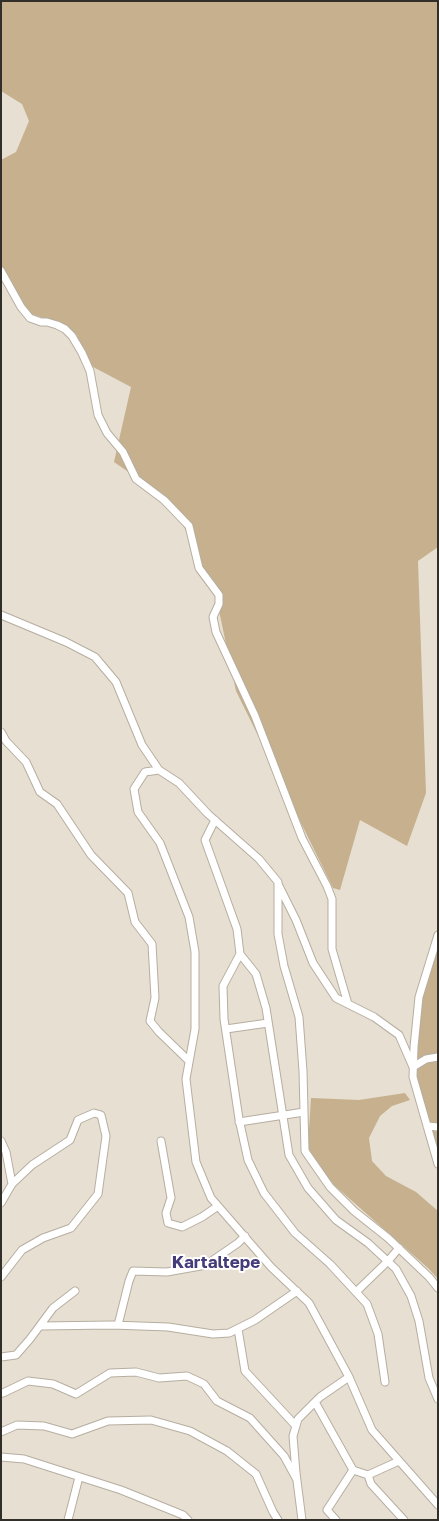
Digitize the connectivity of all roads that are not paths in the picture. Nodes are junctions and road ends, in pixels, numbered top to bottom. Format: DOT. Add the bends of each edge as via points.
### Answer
graph roads {
  1 [pos="1,271"];
  2 [pos="1,615"];
  3 [pos="1,732"];
  4 [pos="159,770"];
  5 [pos="215,820"];
  6 [pos="278,882"];
  7 [pos="438,935"];
  8 [pos="240,954"];
  9 [pos="348,1004"];
  10 [pos="268,1023"];
  11 [pos="226,1029"];
  12 [pos="438,1057"];
  13 [pos="189,1062"];
  14 [pos="413,1067"];
  15 [pos="304,1112"];
  16 [pos="282,1116"];
  17 [pos="240,1122"];
  18 [pos="427,1126"];
  19 [pos="438,1127"];
  20 [pos="1,1141"];
  21 [pos="160,1141"];
  22 [pos="438,1164"];
  23 [pos="1,1168"];
  24 [pos="9,1168"];
  25 [pos="12,1184"];
  26 [pos="1,1203"];
  27 [pos="218,1206"];
  28 [pos="245,1236"];
  29 [pos="399,1248"];
  30 [pos="388,1261"];
  31 [pos="1,1277"];
  32 [pos="438,1288"];
  33 [pos="74,1291"];
  34 [pos="296,1291"];
  35 [pos="356,1292"];
  36 [pos="40,1326"];
  37 [pos="118,1326"];
  38 [pos="238,1328"];
  39 [pos="1,1357"];
  40 [pos="349,1377"];
  41 [pos="385,1382"];
  42 [pos="1,1393"];
  43 [pos="437,1396"];
  44 [pos="315,1402"];
  45 [pos="296,1426"];
  46 [pos="1,1432"];
  47 [pos="1,1457"];
  48 [pos="400,1461"];
  49 [pos="353,1470"];
  50 [pos="368,1475"];
  51 [pos="79,1477"];
  52 [pos="296,1478"];
  53 [pos="438,1505"];
  54 [pos="68,1520"];
  55 [pos="188,1520"];
  56 [pos="278,1520"];
  57 [pos="302,1520"];
  58 [pos="336,1520"];
  59 [pos="404,1520"];
  1 -- 9 [label="street" via="30,318 57,325 72,336 90,370 98,415 107,433 123,452 136,479 164,500 189,526 198,568 219,595 214,617 216,632 255,716 302,838 332,899 332,949"];
  2 -- 4 [label="street" via="95,657 116,682 142,745"];
  3 -- 13 [label="street" via="26,762 40,792 57,804 91,855 128,893 135,922 152,944 155,998 150,1021"];
  4 -- 5 [label="street" via="179,783"];
  4 -- 13 [label="street" via="145,772 134,789 138,812 160,843 189,917 195,952 195,1029"];
  5 -- 6 [label="street" via="260,859"];
  5 -- 8 [label="street" via="205,840 236,929"];
  6 -- 9 [label="street" via="313,963 336,998"];
  6 -- 15 [label="street" via="278,934 284,966 299,1017"];
  7 -- 14 [label="street" via="419,997"];
  8 -- 10 [label="street" via="256,974"];
  8 -- 11 [label="street" via="223,986"];
  9 -- 14 [label="street" via="374,1017 399,1035"];
  10 -- 11 [label="street"];
  10 -- 16 [label="street"];
  11 -- 17 [label="street"];
  12 -- 14 [label="street" via="426,1059"];
  13 -- 27 [label="street" via="186,1079 196,1162 211,1198"];
  14 -- 18 [label="street" via="413,1077"];
  15 -- 16 [label="street"];
  15 -- 29 [label="street" via="304,1151 330,1187 354,1211"];
  16 -- 17 [label="street"];
  16 -- 30 [label="street" via="289,1155 308,1188 336,1220"];
  17 -- 35 [label="street" via="248,1160 264,1193 295,1233 330,1264"];
  18 -- 19 [label="street"];
  18 -- 22 [label="street"];
  20 -- 24 [label="street"];
  21 -- 27 [label="street" via="172,1198 166,1213 168,1223 182,1227"];
  23 -- 24 [label="street"];
  24 -- 25 [label="street"];
  25 -- 26 [label="street"];
  25 -- 31 [label="street" via="32,1166 70,1140 78,1120 94,1113 101,1115 106,1136 98,1194 71,1228 22,1250"];
  27 -- 28 [label="street"];
  28 -- 34 [label="street"];
  28 -- 37 [label="street" via="206,1265 167,1272 133,1271"];
  29 -- 30 [label="street"];
  29 -- 32 [label="street"];
  30 -- 35 [label="street"];
  30 -- 43 [label="street" via="396,1268 411,1296 419,1321 428,1378"];
  33 -- 36 [label="street" via="53,1308"];
  34 -- 38 [label="street"];
  34 -- 40 [label="street" via="309,1303"];
  35 -- 41 [label="street" via="367,1304 378,1334"];
  36 -- 37 [label="street"];
  36 -- 39 [label="street" via="16,1355"];
  37 -- 38 [label="street" via="168,1327 213,1334 230,1333"];
  38 -- 45 [label="street" via="245,1370"];
  40 -- 44 [label="street"];
  40 -- 48 [label="street" via="372,1430"];
  42 -- 52 [label="street" via="28,1381 53,1384 76,1394 110,1373 136,1372 159,1378 187,1376 204,1384 217,1401 250,1418 284,1456"];
  44 -- 45 [label="street" via="298,1419"];
  44 -- 49 [label="street"];
  45 -- 52 [label="street" via="293,1436"];
  46 -- 56 [label="street" via="17,1426 44,1426 72,1434 108,1421 151,1420 190,1431 227,1451 256,1474"];
  47 -- 51 [label="street" via="24,1458"];
  48 -- 50 [label="street"];
  48 -- 53 [label="street"];
  49 -- 50 [label="street"];
  49 -- 58 [label="street" via="327,1510"];
  50 -- 59 [label="street" via="370,1484"];
  51 -- 54 [label="street"];
  51 -- 55 [label="street" via="183,1514"];
  52 -- 57 [label="street"];
}
